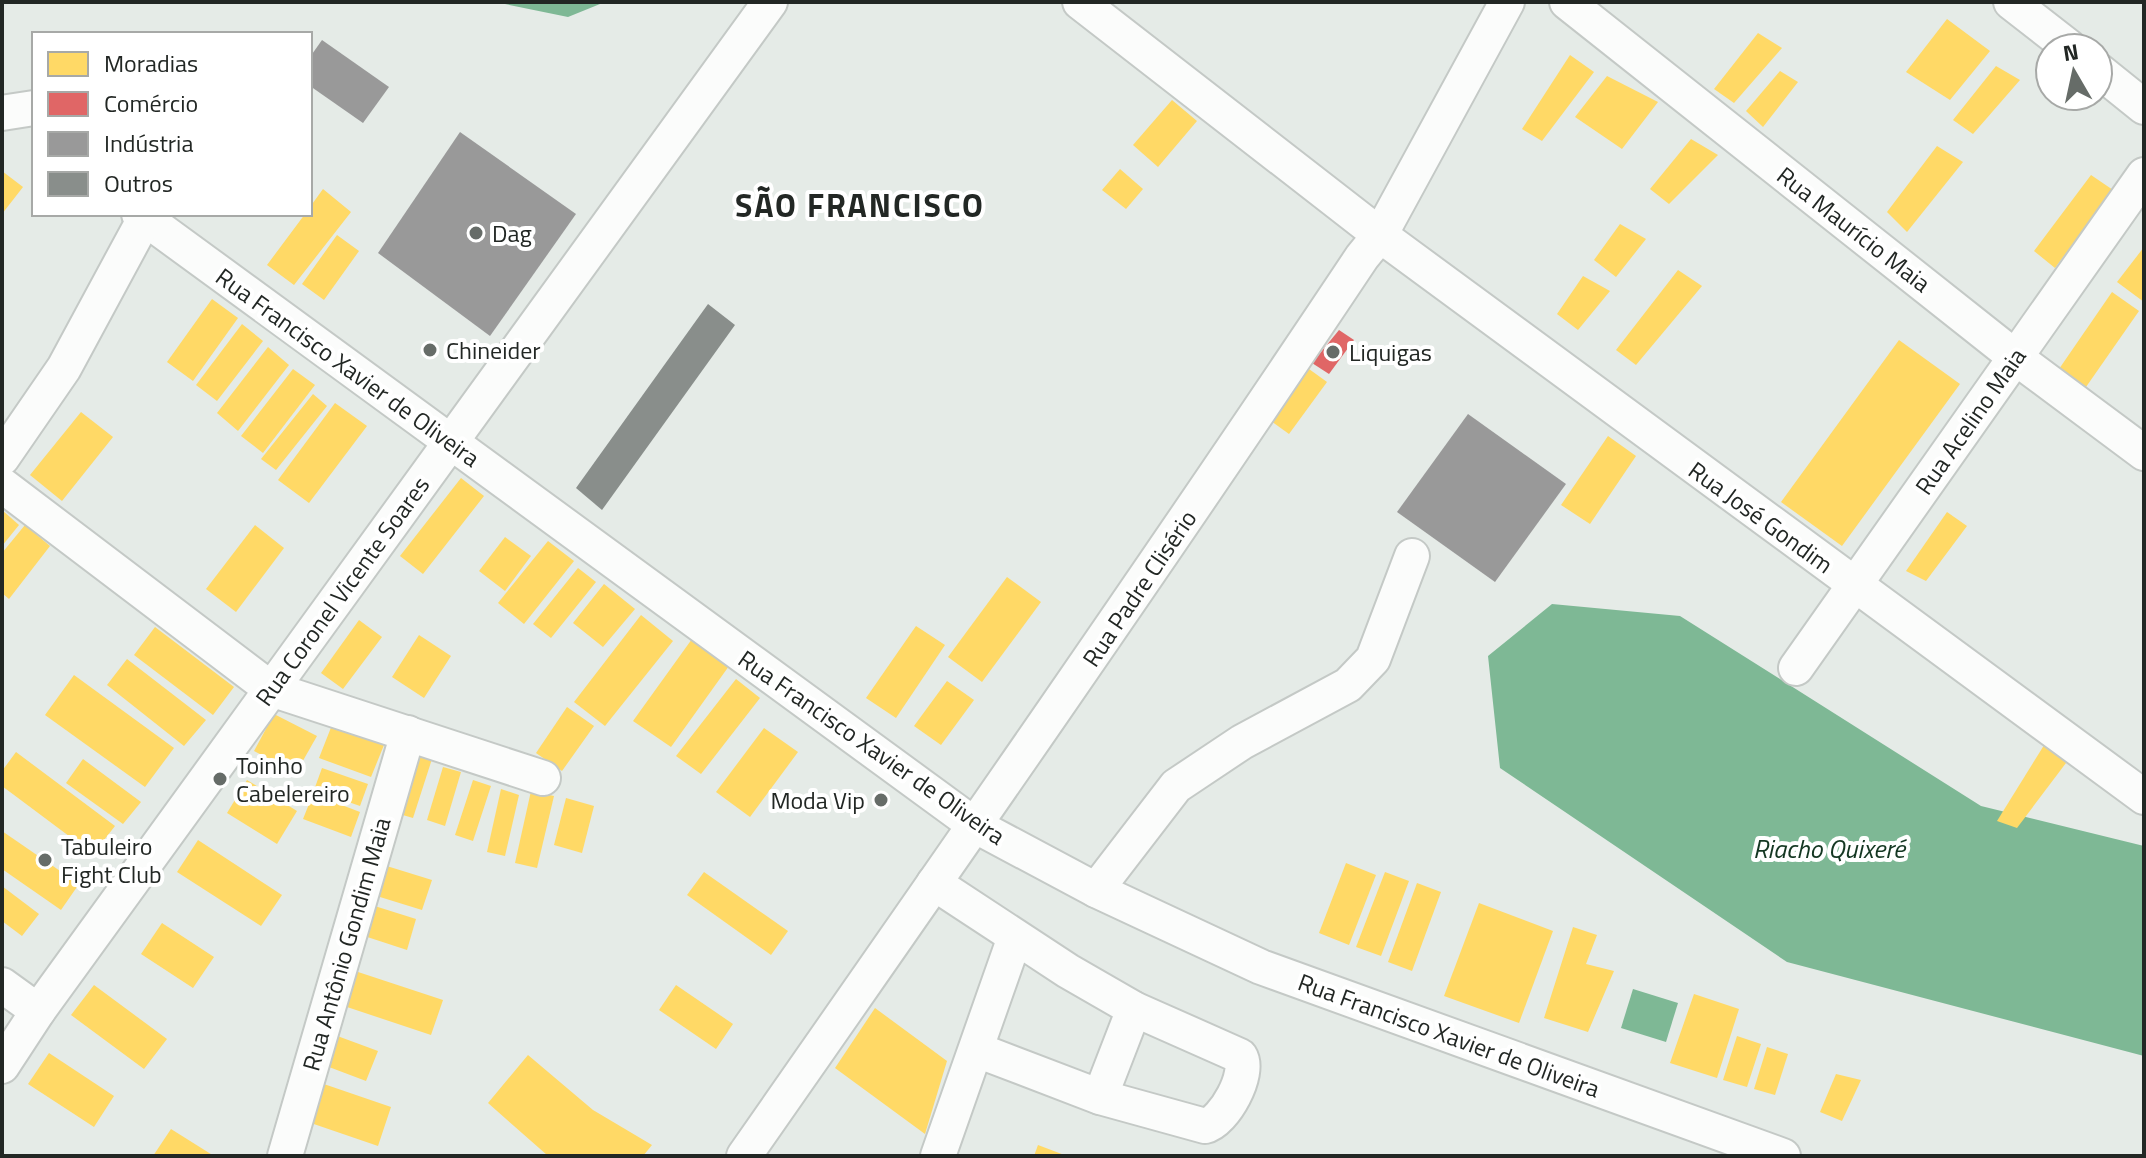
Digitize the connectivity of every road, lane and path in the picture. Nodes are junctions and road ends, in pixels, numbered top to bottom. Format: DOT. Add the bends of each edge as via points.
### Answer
graph roads {
  1 [pos="770,2"];
  2 [pos="1080,2"];
  3 [pos="1507,2"];
  4 [pos="1567,2"];
  5 [pos="2011,2"];
  6 [pos="2049,32"];
  7 [pos="2114,83"];
  8 [pos="2144,107"];
  9 [pos="2144,175"];
  10 [pos="142,216"];
  11 [pos="1380,235"];
  12 [pos="2015,357"];
  13 [pos="451,444"];
  14 [pos="2144,453"];
  15 [pos="2,458"];
  16 [pos="2,485"];
  17 [pos="1412,556"];
  18 [pos="1854,586"];
  19 [pos="1796,668"];
  20 [pos="271,689"];
  21 [pos="408,733"];
  22 [pos="543,778"];
  23 [pos="2144,797"];
  24 [pos="976,826"];
  25 [pos="934,883"];
  26 [pos="1096,890"];
  27 [pos="1015,937"];
  28 [pos="2,985"];
  29 [pos="1134,1009"];
  30 [pos="38,1011"];
  31 [pos="977,1050"];
  32 [pos="2,1066"];
  33 [pos="1100,1097"];
  34 [pos="285,1156"];
  35 [pos="744,1156"];
  36 [pos="938,1156"];
  37 [pos="1783,1156"];
  1 -- 13 [label="street, Rua Coronel Vicente Soares"];
  2 -- 11 [label="street, Rua José Gondim"];
  3 -- 11 [label="street, Rua Padre Clisério"];
  4 -- 12 [label="street, Rua Maurício Maia"];
  5 -- 6 [label="street"];
  7 -- 8 [label="street"];
  9 -- 12 [label="street, Rua Acelino Maia"];
  10 -- 13 [label="street, Rua Francisco Xavier de Oliveira"];
  10 -- 15 [label="street" via="64,368"];
  11 -- 18 [label="street, Rua José Gondim"];
  11 -- 24 [label="street, Rua Padre Clisério"];
  12 -- 14 [label="street, Rua Maurício Maia"];
  12 -- 18 [label="street, Rua Acelino Maia"];
  13 -- 20 [label="street, Rua Coronel Vicente Soares"];
  13 -- 24 [label="street, Rua Francisco Xavier de Oliveira"];
  16 -- 20 [label="street"];
  17 -- 26 [label="street" via="1373,659 1348,685 1242,742 1176,786"];
  18 -- 19 [label="street, Rua Acelino Maia"];
  18 -- 23 [label="street, Rua José Gondim"];
  20 -- 21 [label="street"];
  20 -- 30 [label="street, Rua Coronel Vicente Soares"];
  21 -- 22 [label="street"];
  21 -- 34 [label="street, Rua Antônio Gondim Maia"];
  24 -- 25 [label="street, Rua Padre Clisério"];
  24 -- 26 [label="street, Rua Francisco Xavier de Oliveira"];
  25 -- 27 [label="street"];
  25 -- 35 [label="street, Rua Padre Clisério"];
  26 -- 37 [label="street, Rua Francisco Xavier de Oliveira" via="1261,967"];
  27 -- 29 [label="street"];
  27 -- 31 [label="street"];
  28 -- 30 [label="street"];
  29 -- 33 [label="street"];
  29 -- 33 [label="street" via="1240,1056 1245,1072 1220,1118 1205,1126"];
  30 -- 32 [label="street, Rua Coronel Vicente Soares"];
  31 -- 33 [label="street"];
  31 -- 36 [label="street"];
}
